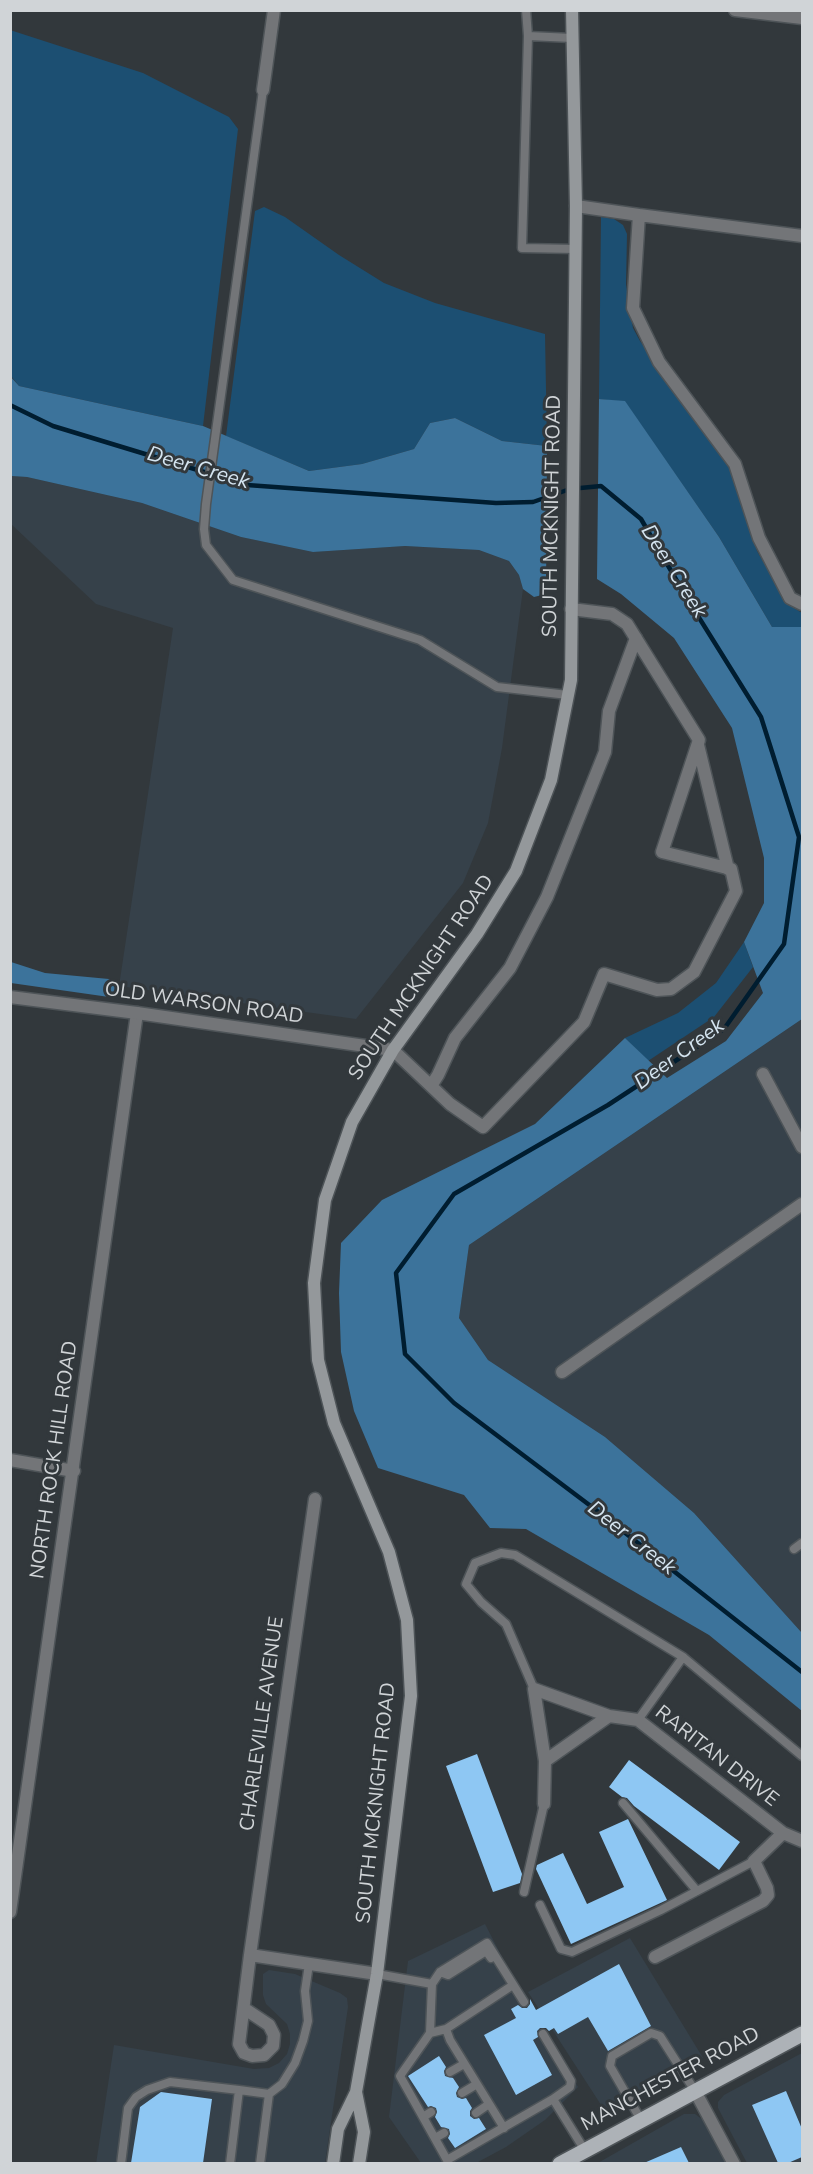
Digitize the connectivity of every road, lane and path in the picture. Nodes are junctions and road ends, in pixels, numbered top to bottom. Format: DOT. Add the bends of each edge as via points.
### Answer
graph roads {
  1 [pos="274,10"];
  2 [pos="526,10"];
  3 [pos="573,10"];
  4 [pos="735,10"];
  5 [pos="802,18"];
  6 [pos="528,36"];
  7 [pos="572,38"];
  8 [pos="263,90"];
  9 [pos="576,206"];
  10 [pos="639,214"];
  11 [pos="802,236"];
  12 [pos="576,249"];
  13 [pos="802,604"];
  14 [pos="571,609"];
  15 [pos="636,638"];
  16 [pos="568,695"];
  17 [pos="698,744"];
  18 [pos="728,869"];
  19 [pos="10,997"];
  20 [pos="137,1013"];
  21 [pos="393,1050"];
  22 [pos="763,1074"];
  23 [pos="431,1086"];
  24 [pos="802,1147"];
  25 [pos="802,1204"];
  26 [pos="562,1372"];
  27 [pos="10,1460"];
  28 [pos="74,1471"];
  29 [pos="315,1499"];
  30 [pos="802,1543"];
  31 [pos="794,1549"];
  32 [pos="683,1657"];
  33 [pos="534,1689"];
  34 [pos="609,1716"];
  35 [pos="638,1720"];
  36 [pos="802,1756"];
  37 [pos="545,1761"];
  38 [pos="623,1803"];
  39 [pos="544,1804"];
  40 [pos="783,1833"];
  41 [pos="802,1841"];
  42 [pos="754,1861"];
  43 [pos="697,1891"];
  44 [pos="524,1892"];
  45 [pos="540,1905"];
  46 [pos="10,1912"];
  47 [pos="250,1955"];
  48 [pos="656,1956"];
  49 [pos="309,1964"];
  50 [pos="377,1974"];
  51 [pos="432,1983"];
  52 [pos="513,1985"];
  53 [pos="524,2002"];
  54 [pos="245,2009"];
  55 [pos="446,2028"];
  56 [pos="430,2033"];
  57 [pos="543,2034"];
  58 [pos="802,2034"];
  59 [pos="464,2064"];
  60 [pos="450,2072"];
  61 [pos="477,2084"];
  62 [pos="239,2090"];
  63 [pos="694,2091"];
  64 [pos="356,2092"];
  65 [pos="462,2093"];
  66 [pos="269,2094"];
  67 [pos="553,2099"];
  68 [pos="489,2104"];
  69 [pos="431,2112"];
  70 [pos="476,2113"];
  71 [pos="423,2117"];
  72 [pos="640,2120"];
  73 [pos="504,2127"];
  74 [pos="444,2133"];
  75 [pos="435,2138"];
  76 [pos="584,2150"];
  77 [pos="121,2163"];
  78 [pos="230,2163"];
  79 [pos="260,2163"];
  80 [pos="333,2163"];
  81 [pos="359,2163"];
  82 [pos="560,2163"];
  83 [pos="734,2163"];
  1 -- 8 [label="street"];
  2 -- 6 [label="lane"];
  3 -- 7 [label="main road, SOUTH MCKNIGHT ROAD"];
  4 -- 5 [label="street"];
  6 -- 7 [label="lane"];
  6 -- 12 [label="lane" via="522,248"];
  7 -- 9 [label="main road, SOUTH MCKNIGHT ROAD"];
  8 -- 16 [label="lane" via="206,504 206,545 233,580 420,640 497,687"];
  9 -- 10 [label="street"];
  9 -- 12 [label="main road, SOUTH MCKNIGHT ROAD"];
  10 -- 11 [label="street"];
  10 -- 13 [label="street" via="633,308 659,362 735,464 759,538 790,598"];
  12 -- 14 [label="main road, SOUTH MCKNIGHT ROAD"];
  14 -- 15 [label="street" via="612,614 627,624"];
  14 -- 16 [label="main road, SOUTH MCKNIGHT ROAD"];
  15 -- 17 [label="street"];
  15 -- 23 [label="street" via="609,711 605,752 547,897 510,968 455,1038"];
  16 -- 21 [label="main road, SOUTH MCKNIGHT ROAD" via="551,780 516,871 477,934"];
  17 -- 18 [label="street"];
  17 -- 18 [label="street" via="662,852"];
  18 -- 23 [label="street" via="736,891 694,972 671,989 657,990 604,974 584,1022 483,1127"];
  19 -- 20 [label="street, OLD WARSON ROAD"];
  20 -- 21 [label="street, OLD WARSON ROAD"];
  20 -- 28 [label="street, NORTH ROCK HILL ROAD"];
  21 -- 23 [label="street"];
  21 -- 50 [label="main road, SOUTH MCKNIGHT ROAD" via="352,1122 325,1200 314,1283 318,1360 334,1423 389,1552 407,1620 411,1696"];
  22 -- 24 [label="street"];
  25 -- 26 [label="street"];
  27 -- 28 [label="street"];
  28 -- 46 [label="street, NORTH ROCK HILL ROAD"];
  29 -- 47 [label="street, CHARLEVILLE AVENUE"];
  30 -- 31 [label="lane"];
  32 -- 33 [label="lane" via="515,1555 501,1553 475,1563 466,1584 506,1624"];
  32 -- 35 [label="lane"];
  32 -- 36 [label="lane"];
  33 -- 34 [label="street, RARITAN DRIVE"];
  33 -- 37 [label="street"];
  34 -- 35 [label="street, RARITAN DRIVE"];
  34 -- 37 [label="street"];
  35 -- 40 [label="street, RARITAN DRIVE"];
  37 -- 39 [label="street"];
  38 -- 43 [label="lane"];
  39 -- 44 [label="lane"];
  40 -- 41 [label="street, RARITAN DRIVE"];
  40 -- 42 [label="street"];
  42 -- 43 [label="lane"];
  42 -- 48 [label="street" via="767,1888 768,1895 763,1901"];
  43 -- 45 [label="lane" via="572,1952 561,1949"];
  47 -- 49 [label="street"];
  47 -- 54 [label="street, CHARLEVILLE AVENUE"];
  49 -- 50 [label="street"];
  49 -- 66 [label="lane" via="305,1991 308,2021 303,2041 282,2084"];
  50 -- 51 [label="lane"];
  50 -- 64 [label="main road, SOUTH MCKNIGHT ROAD"];
  51 -- 52 [label="lane" via="440,1972 487,1943"];
  51 -- 56 [label="lane"];
  52 -- 53 [label="lane"];
  52 -- 55 [label="lane"];
  55 -- 56 [label="lane"];
  55 -- 59 [label="lane"];
  56 -- 71 [label="lane" via="400,2076 415,2094"];
  57 -- 67 [label="lane" via="571,2081 570,2087"];
  58 -- 63 [label="main road, MANCHESTER ROAD"];
  59 -- 60 [label="lane"];
  59 -- 61 [label="lane"];
  61 -- 65 [label="lane"];
  61 -- 68 [label="lane"];
  62 -- 66 [label="lane"];
  62 -- 77 [label="lane" via="170,2082 147,2090 128,2108"];
  62 -- 78 [label="lane"];
  63 -- 72 [label="main road, MANCHESTER ROAD"];
  63 -- 72 [label="lane" via="660,2036 651,2033 612,2056 610,2066"];
  63 -- 83 [label="street"];
  64 -- 80 [label="main road, SOUTH MCKNIGHT ROAD" via="338,2129"];
  64 -- 81 [label="main road, SOUTH MCKNIGHT ROAD" via="364,2132"];
  66 -- 79 [label="lane"];
  67 -- 73 [label="lane"];
  67 -- 76 [label="lane"];
  68 -- 70 [label="lane"];
  68 -- 73 [label="lane"];
  69 -- 71 [label="lane"];
  71 -- 75 [label="lane"];
  72 -- 76 [label="main road, MANCHESTER ROAD"];
  73 -- 75 [label="lane" via="447,2160"];
  74 -- 75 [label="lane"];
  76 -- 82 [label="main road, MANCHESTER ROAD"];
}
